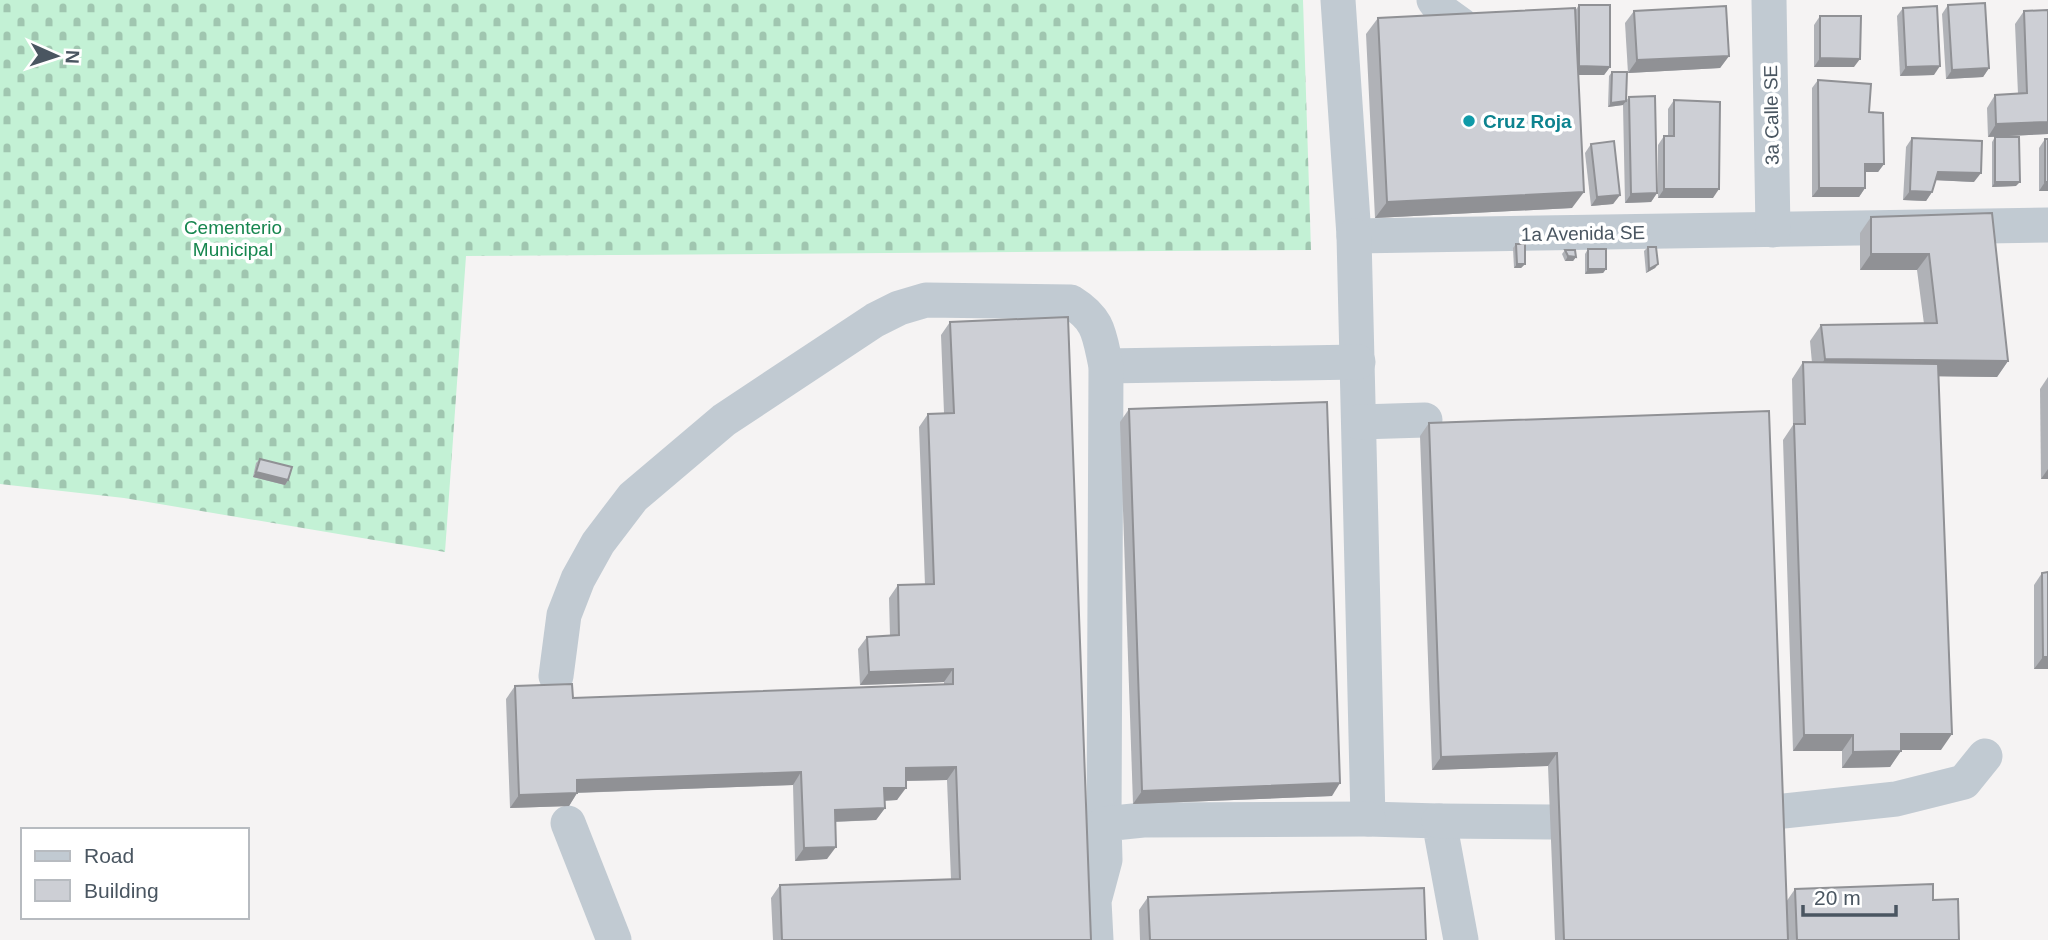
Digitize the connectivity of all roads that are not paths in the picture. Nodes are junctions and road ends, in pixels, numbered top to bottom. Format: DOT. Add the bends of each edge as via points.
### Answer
graph roads {
  1 [pos="1338,0"];
  2 [pos="1434,0"];
  3 [pos="1769,0"];
  4 [pos="1461,25"];
  5 [pos="2048,225"];
  6 [pos="1773,230"];
  7 [pos="1354,236"];
  8 [pos="1358,362"];
  9 [pos="1106,366"];
  10 [pos="1425,420"];
  11 [pos="1359,422"];
  12 [pos="556,676"];
  13 [pos="1985,757"];
  14 [pos="1774,812"];
  15 [pos="1368,819"];
  16 [pos="1439,821"];
  17 [pos="1550,822"];
  18 [pos="568,824"];
  19 [pos="1104,824"];
  20 [pos="614,940"];
  21 [pos="1096,940"];
  22 [pos="1461,940"];
  1 -- 7 [label="street"];
  2 -- 4 [label="street"];
  3 -- 6 [label="street, 3a Calle SE"];
  5 -- 6 [label="street, 1a Avenida SE"];
  6 -- 7 [label="street, 1a Avenida SE"];
  7 -- 8 [label="street"];
  8 -- 9 [label="street"];
  8 -- 11 [label="street"];
  9 -- 12 [label="street" via="1097,327 1088,313 1071,302 926,300 875,320 724,420 633,497 578,579 564,615"];
  9 -- 19 [label="street"];
  10 -- 11 [label="street"];
  11 -- 15 [label="street"];
  13 -- 14 [label="street" via="1964,782 1896,799"];
  15 -- 16 [label="street"];
  15 -- 19 [label="street"];
  16 -- 17 [label="street"];
  16 -- 22 [label="street"];
  18 -- 20 [label="street"];
  19 -- 21 [label="street" via="1105,860 1094,901"];
}
